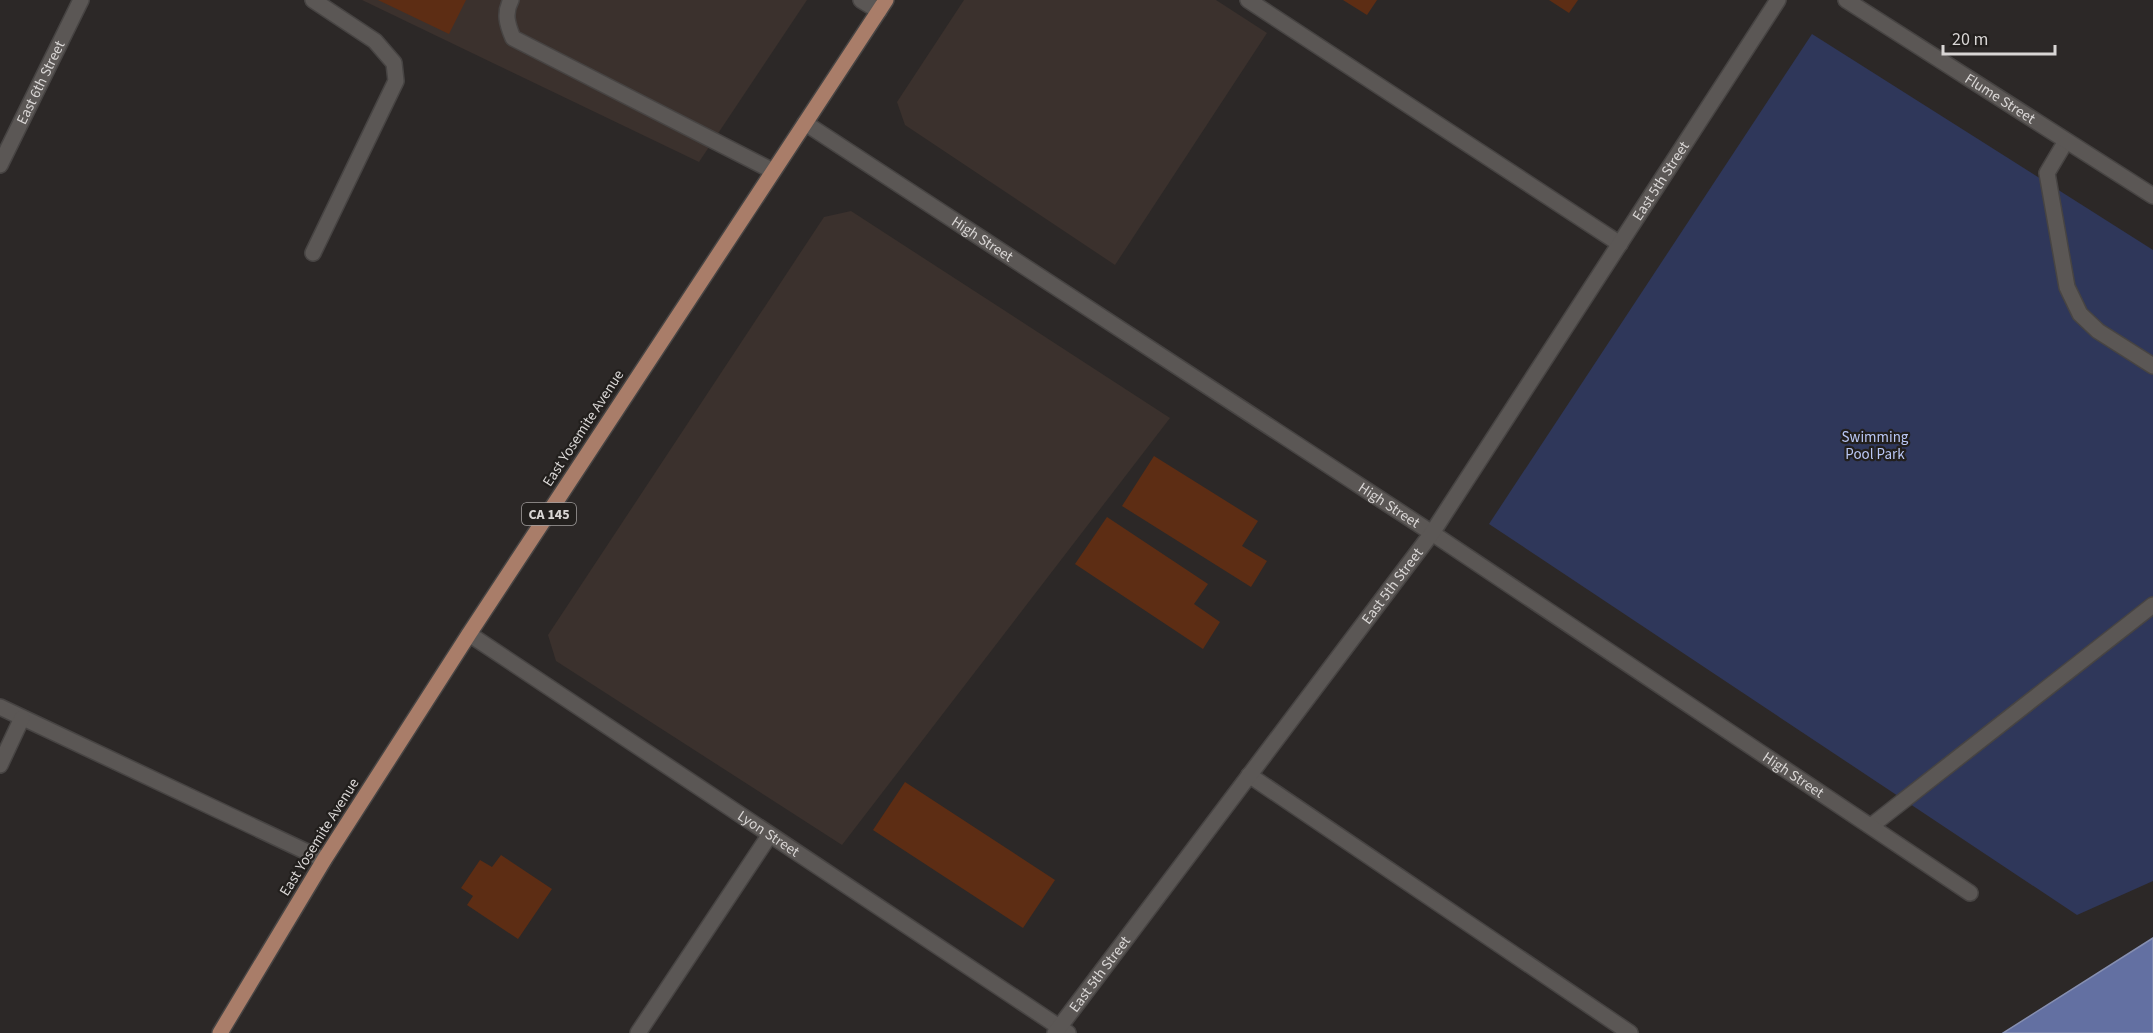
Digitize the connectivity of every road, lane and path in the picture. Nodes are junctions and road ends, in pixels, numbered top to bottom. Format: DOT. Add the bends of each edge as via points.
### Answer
graph roads {
  1 [pos="81,0"];
  2 [pos="313,0"];
  3 [pos="511,0"];
  4 [pos="861,0"];
  5 [pos="1248,0"];
  6 [pos="1778,0"];
  7 [pos="1846,0"];
  8 [pos="883,5"];
  9 [pos="805,123"];
  10 [pos="2066,141"];
  11 [pos="0,165"];
  12 [pos="773,171"];
  13 [pos="2153,196"];
  14 [pos="1620,244"];
  15 [pos="313,253"];
  16 [pos="2153,366"];
  17 [pos="1432,533"];
  18 [pos="2153,605"];
  19 [pos="469,634"];
  20 [pos="0,707"];
  21 [pos="22,718"];
  22 [pos="0,765"];
  23 [pos="1250,775"];
  24 [pos="1871,826"];
  25 [pos="769,836"];
  26 [pos="324,860"];
  27 [pos="1970,893"];
  28 [pos="1061,1031"];
  29 [pos="220,1033"];
  30 [pos="638,1033"];
  31 [pos="1630,1033"];
  1 -- 11 [label="street, East 6th Street"];
  2 -- 15 [label="street" via="375,41 394,63 396,81"];
  3 -- 12 [label="street" via="506,23 513,38"];
  4 -- 8 [label="street"];
  5 -- 14 [label="street"];
  6 -- 14 [label="street, East 5th Street"];
  7 -- 10 [label="street, Flume Street"];
  8 -- 9 [label="main road, East Yosemite Avenue / CA 145"];
  9 -- 12 [label="main road, East Yosemite Avenue / CA 145"];
  9 -- 17 [label="street, High Street"];
  10 -- 13 [label="street, Flume Street"];
  10 -- 16 [label="street" via="2048,173 2067,287 2080,314"];
  12 -- 19 [label="main road, East Yosemite Avenue / CA 145"];
  14 -- 17 [label="street, East 5th Street"];
  17 -- 23 [label="street, East 5th Street"];
  17 -- 24 [label="street, High Street"];
  18 -- 24 [label="street"];
  19 -- 25 [label="street, Lyon Street"];
  19 -- 26 [label="main road, East Yosemite Avenue / CA 145"];
  20 -- 21 [label="street"];
  21 -- 22 [label="street"];
  21 -- 26 [label="street"];
  23 -- 28 [label="street, East 5th Street"];
  23 -- 31 [label="street"];
  24 -- 27 [label="street, High Street"];
  25 -- 28 [label="street, Lyon Street"];
  25 -- 30 [label="street"];
  26 -- 29 [label="main road, East Yosemite Avenue / CA 145"];
}
